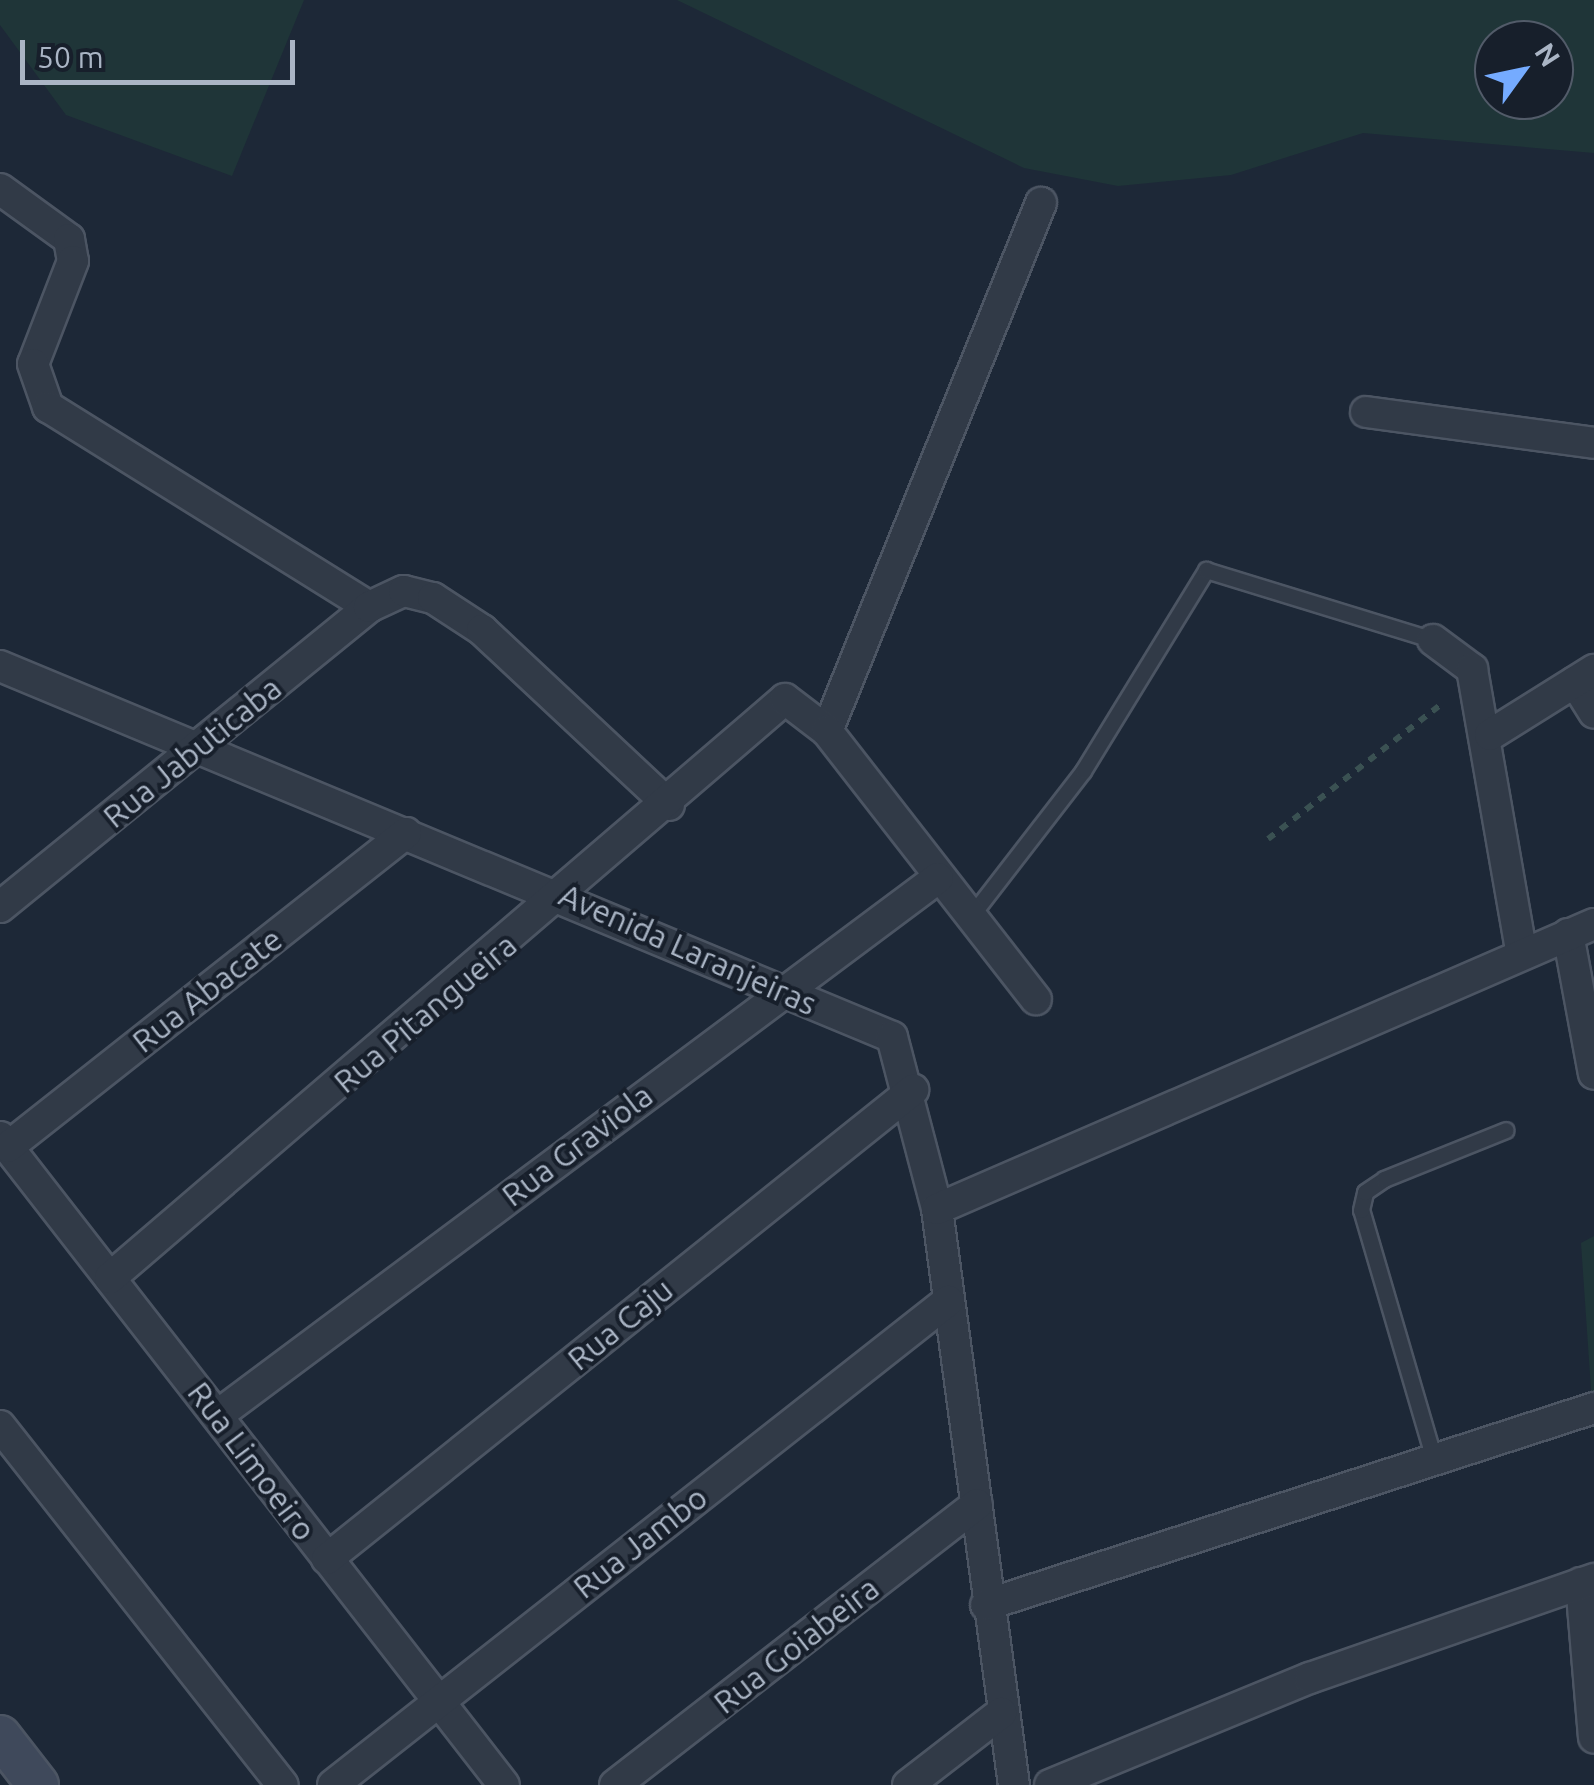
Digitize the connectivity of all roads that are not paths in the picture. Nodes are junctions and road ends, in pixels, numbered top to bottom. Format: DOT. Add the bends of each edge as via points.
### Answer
graph roads {
  1 [pos="0,190"];
  2 [pos="1041,202"];
  3 [pos="1366,412"];
  4 [pos="1594,443"];
  5 [pos="376,602"];
  6 [pos="1433,640"];
  7 [pos="4,672"];
  8 [pos="1585,676"];
  9 [pos="1594,713"];
  10 [pos="827,731"];
  11 [pos="1490,735"];
  12 [pos="198,749"];
  13 [pos="669,805"];
  14 [pos="406,832"];
  15 [pos="938,878"];
  16 [pos="566,894"];
  17 [pos="0,907"];
  18 [pos="971,916"];
  19 [pos="1581,929"];
  20 [pos="1521,949"];
  21 [pos="778,994"];
  22 [pos="1036,999"];
  23 [pos="1594,1074"];
  24 [pos="913,1090"];
  25 [pos="1506,1130"];
  26 [pos="4,1142"];
  27 [pos="937,1208"];
  28 [pos="110,1278"];
  29 [pos="948,1301"];
  30 [pos="1594,1408"];
  31 [pos="218,1415"];
  32 [pos="0,1426"];
  33 [pos="1434,1459"];
  34 [pos="977,1504"];
  35 [pos="327,1559"];
  36 [pos="1588,1581"];
  37 [pos="986,1605"];
  38 [pos="437,1702"];
  39 [pos="1001,1713"];
  40 [pos="0,1736"];
  41 [pos="1594,1737"];
  42 [pos="38,1785"];
  43 [pos="282,1785"];
  44 [pos="333,1785"];
  45 [pos="504,1785"];
  46 [pos="616,1785"];
  47 [pos="908,1785"];
  48 [pos="1014,1785"];
  49 [pos="1050,1785"];
  1 -- 5 [label="street" via="68,238 74,260 32,364 48,406"];
  2 -- 10 [label="street"];
  3 -- 4 [label="street"];
  5 -- 12 [label="street, Rua Jabuticaba"];
  5 -- 13 [label="street" via="419,593 452,608"];
  6 -- 11 [label="street" via="1472,669"];
  6 -- 18 [label="lane" via="1206,570 1082,772"];
  7 -- 12 [label="street, Avenida Laranjeiras"];
  8 -- 9 [label="street"];
  8 -- 11 [label="street"];
  10 -- 13 [label="street, Rua Pitangueira" via="785,699"];
  10 -- 15 [label="street"];
  11 -- 20 [label="street"];
  12 -- 14 [label="street, Avenida Laranjeiras"];
  12 -- 17 [label="street, Rua Jabuticaba"];
  13 -- 16 [label="street, Rua Pitangueira"];
  14 -- 16 [label="street, Avenida Laranjeiras"];
  14 -- 26 [label="street, Rua Abacate"];
  15 -- 18 [label="street"];
  15 -- 21 [label="street, Rua Graviola"];
  16 -- 21 [label="street, Avenida Laranjeiras"];
  16 -- 28 [label="street, Rua Pitangueira"];
  18 -- 22 [label="street"];
  19 -- 20 [label="street"];
  19 -- 23 [label="street"];
  20 -- 27 [label="street"];
  21 -- 24 [label="street, Avenida Laranjeiras" via="884,1030"];
  21 -- 31 [label="street, Rua Graviola"];
  24 -- 27 [label="street, Avenida Laranjeiras"];
  24 -- 35 [label="street, Rua Caju"];
  25 -- 33 [label="lane" via="1384,1180 1365,1192 1361,1210"];
  26 -- 28 [label="street, Rua Limoeiro"];
  27 -- 29 [label="street, Avenida Laranjeiras"];
  28 -- 31 [label="street, Rua Limoeiro"];
  29 -- 34 [label="street, Avenida Laranjeiras"];
  29 -- 38 [label="street, Rua Jambo"];
  30 -- 33 [label="street"];
  31 -- 35 [label="street, Rua Limoeiro"];
  32 -- 43 [label="street"];
  33 -- 37 [label="street"];
  34 -- 37 [label="street, Avenida Laranjeiras"];
  34 -- 46 [label="street, Rua Goiabeira"];
  35 -- 38 [label="street, Rua Limoeiro"];
  36 -- 41 [label="street"];
  36 -- 49 [label="street"];
  37 -- 39 [label="street, Avenida Laranjeiras"];
  38 -- 44 [label="street, Rua Jambo"];
  38 -- 45 [label="street, Rua Limoeiro"];
  39 -- 47 [label="street"];
  39 -- 48 [label="street, Avenida Laranjeiras"];
  40 -- 42 [label="street"];
}
